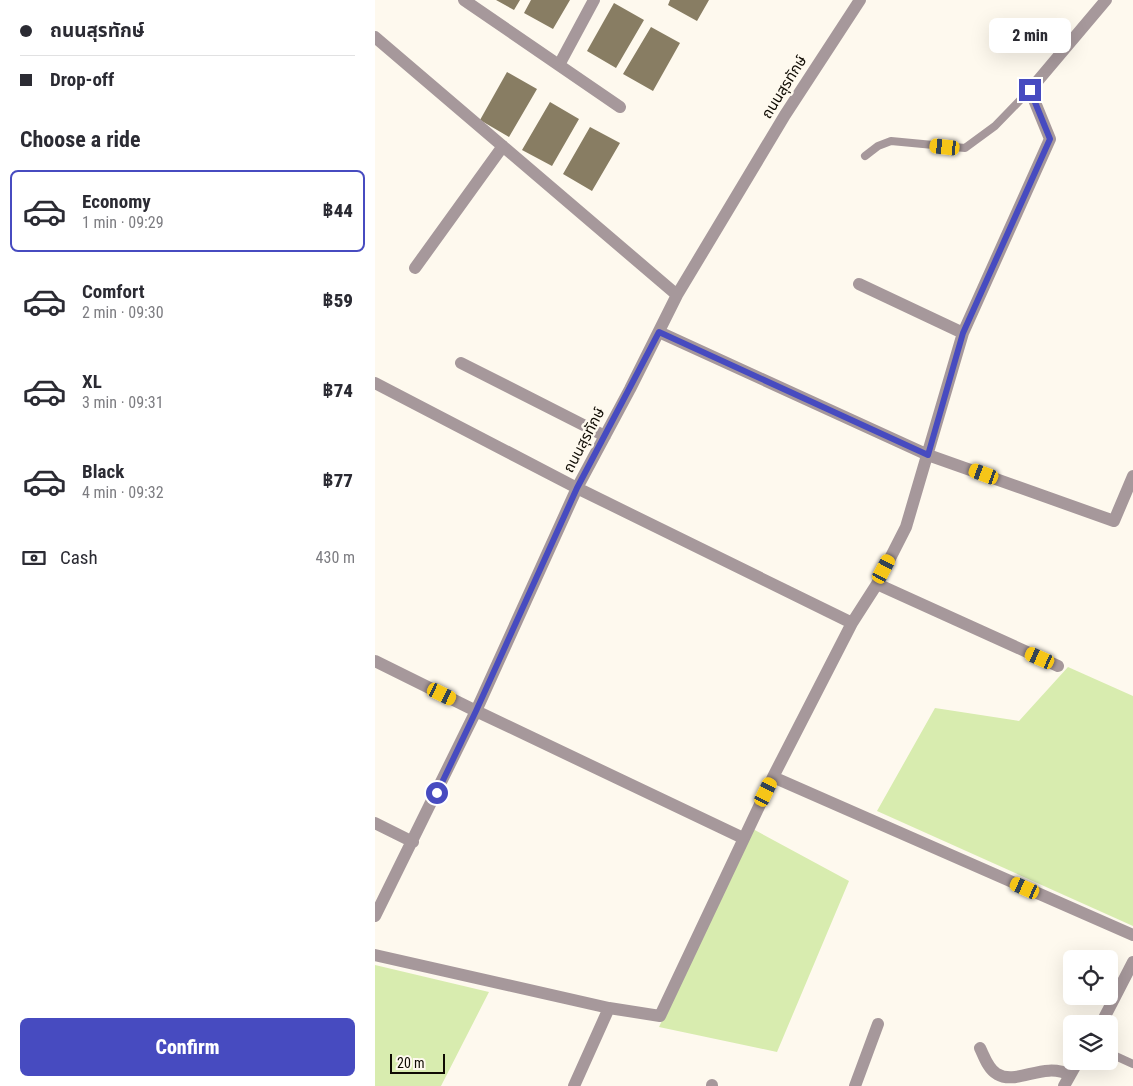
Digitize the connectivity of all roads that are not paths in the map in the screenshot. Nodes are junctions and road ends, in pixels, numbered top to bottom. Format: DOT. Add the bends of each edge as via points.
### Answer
graph roads {
  1 [pos="464,0"];
  2 [pos="594,0"];
  3 [pos="860,0"];
  4 [pos="1106,0"];
  5 [pos="375,37"];
  6 [pos="559,65"];
  7 [pos="1030,90"];
  8 [pos="620,107"];
  9 [pos="503,146"];
  10 [pos="865,156"];
  11 [pos="415,268"];
  12 [pos="859,284"];
  13 [pos="677,295"];
  14 [pos="659,332"];
  15 [pos="963,333"];
  16 [pos="461,363"];
  17 [pos="375,383"];
  18 [pos="605,436"];
  19 [pos="928,455"];
  20 [pos="1133,476"];
  21 [pos="577,488"];
  22 [pos="877,584"];
  23 [pos="852,623"];
  24 [pos="375,661"];
  25 [pos="1059,666"];
  26 [pos="476,711"];
  27 [pos="773,777"];
  28 [pos="375,823"];
  29 [pos="743,838"];
  30 [pos="413,842"];
  31 [pos="375,916"];
  32 [pos="1133,936"];
  33 [pos="375,956"];
  34 [pos="1133,962"];
  35 [pos="609,1008"];
  36 [pos="1106,1015"];
  37 [pos="878,1024"];
  38 [pos="980,1048"];
  39 [pos="1118,1057"];
  40 [pos="1133,1064"];
  41 [pos="1073,1070"];
  42 [pos="1067,1081"];
  43 [pos="574,1086"];
  44 [pos="855,1086"];
  1 -- 6 [label="street"];
  2 -- 6 [label="street"];
  3 -- 13 [label="street, ถนนสุรทักษ์" via="785,115"];
  4 -- 7 [label="street"];
  5 -- 9 [label="street"];
  6 -- 8 [label="street"];
  7 -- 10 [label="lane" via="995,126 965,148 891,141"];
  7 -- 15 [label="street" via="1050,139"];
  9 -- 11 [label="street"];
  9 -- 13 [label="street"];
  12 -- 15 [label="street"];
  13 -- 14 [label="street, ถนนสุรทักษ์"];
  14 -- 18 [label="street, ถนนสุรทักษ์"];
  14 -- 19 [label="street"];
  15 -- 19 [label="street"];
  16 -- 18 [label="street"];
  17 -- 21 [label="street"];
  18 -- 21 [label="street, ถนนสุรทักษ์"];
  19 -- 20 [label="street" via="1114,521"];
  19 -- 22 [label="street" via="906,527"];
  21 -- 23 [label="street"];
  21 -- 26 [label="street, ถนนสุรทักษ์"];
  22 -- 23 [label="street"];
  22 -- 25 [label="street"];
  23 -- 27 [label="street"];
  24 -- 26 [label="street"];
  26 -- 29 [label="street"];
  26 -- 30 [label="street, ถนนสุรทักษ์"];
  27 -- 29 [label="street"];
  27 -- 32 [label="street"];
  28 -- 30 [label="street"];
  29 -- 35 [label="street" via="660,1016"];
  30 -- 31 [label="street, ถนนสุรทักษ์"];
  33 -- 35 [label="street"];
  34 -- 36 [label="street"];
  35 -- 43 [label="street"];
  37 -- 44 [label="street"];
  38 -- 42 [label="street" via="996,1074 1022,1076 1054,1069 1061,1070"];
  39 -- 40 [label="lane"];
  41 -- 42 [label="street"];
}
